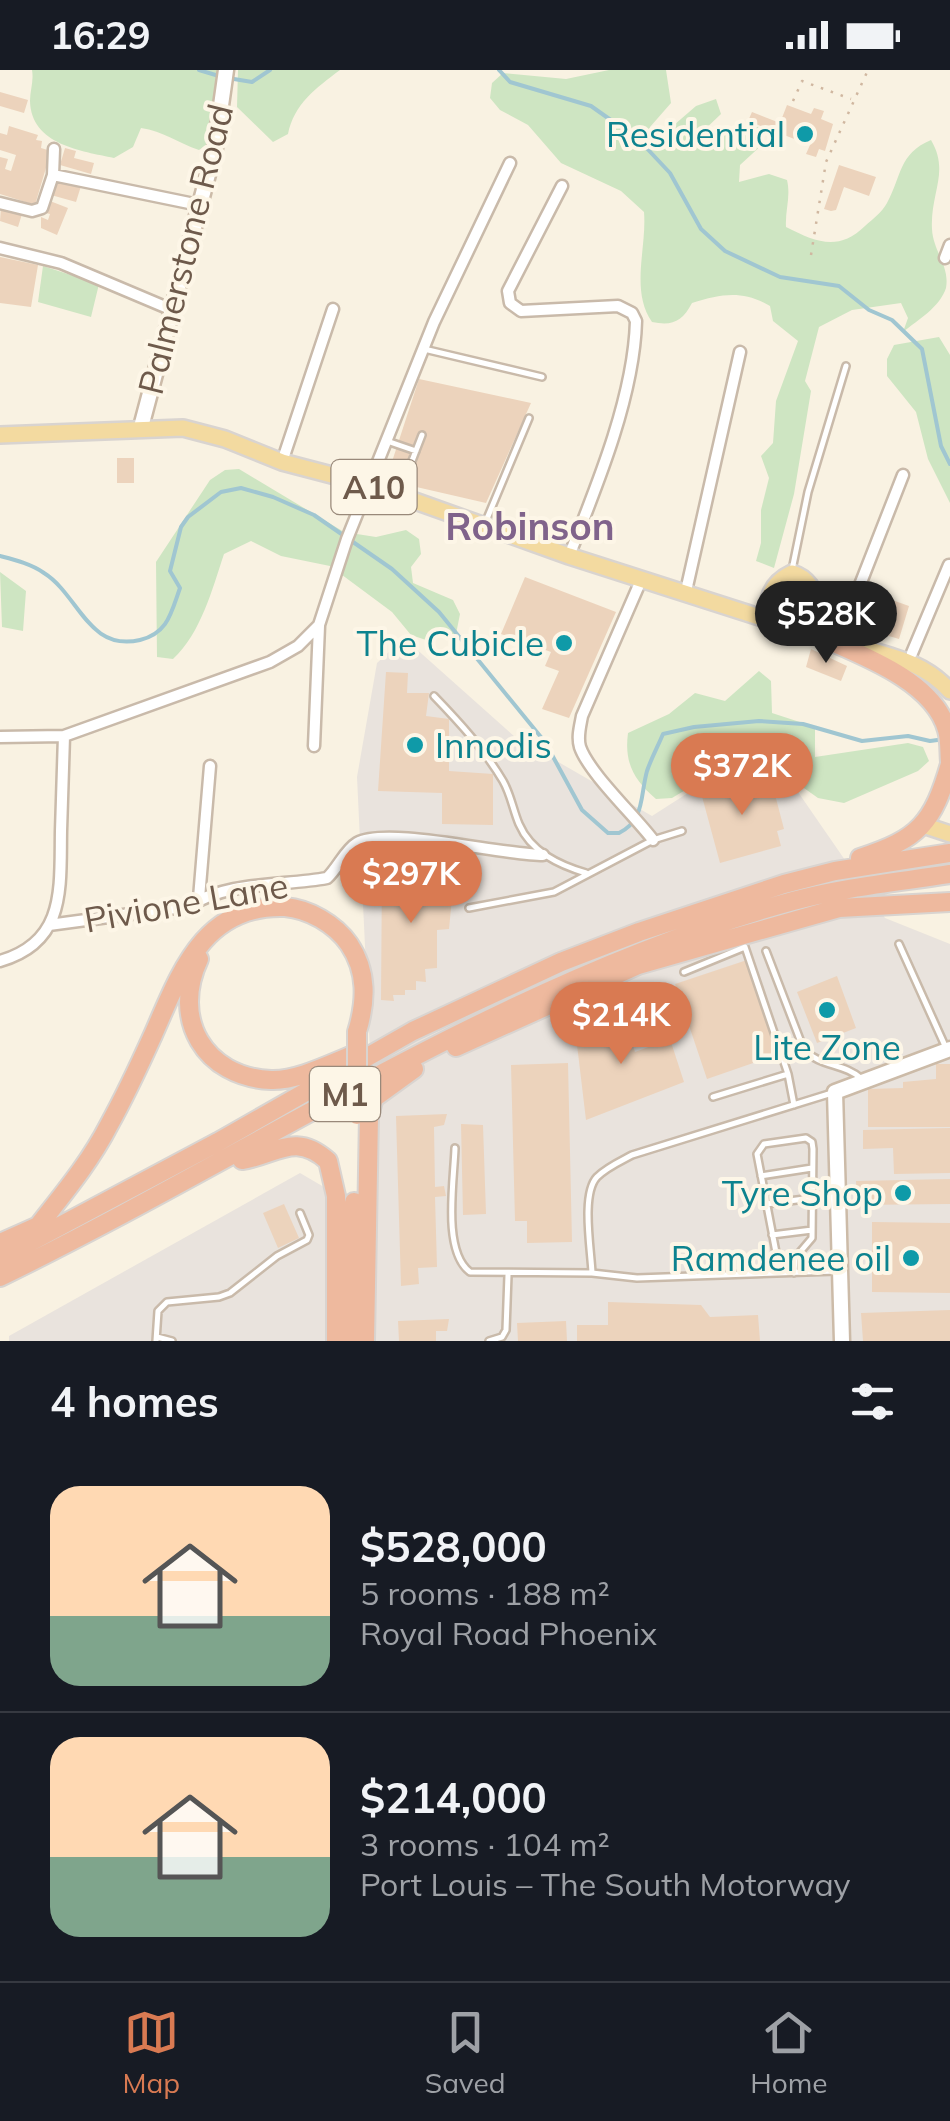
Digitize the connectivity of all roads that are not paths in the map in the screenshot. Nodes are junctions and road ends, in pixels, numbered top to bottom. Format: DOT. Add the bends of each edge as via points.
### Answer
graph roads {
  1 [pos="225,78"];
  2 [pos="54,149"];
  3 [pos="510,163"];
  4 [pos="53,175"];
  5 [pos="562,186"];
  6 [pos="0,203"];
  7 [pos="199,205"];
  8 [pos="950,245"];
  9 [pos="0,248"];
  10 [pos="945,258"];
  11 [pos="170,308"];
  12 [pos="333,310"];
  13 [pos="424,349"];
  14 [pos="740,352"];
  15 [pos="846,366"];
  16 [pos="542,377"];
  17 [pos="529,418"];
  18 [pos="141,427"];
  19 [pos="0,435"];
  20 [pos="422,435"];
  21 [pos="387,441"];
  22 [pos="416,451"];
  23 [pos="282,462"];
  24 [pos="903,475"];
  25 [pos="405,480"];
  26 [pos="370,486"];
  27 [pos="485,524"];
  28 [pos="570,556"];
  29 [pos="949,565"];
  30 [pos="792,573"];
  31 [pos="642,577"];
  32 [pos="686,591"];
  33 [pos="768,599"];
  34 [pos="738,609"];
  35 [pos="776,622"];
  36 [pos="319,624"];
  37 [pos="831,637"];
  38 [pos="912,653"];
  39 [pos="950,674"];
  40 [pos="950,692"];
  41 [pos="434,696"];
  42 [pos="64,736"];
  43 [pos="0,737"];
  44 [pos="314,746"];
  45 [pos="950,763"];
  46 [pos="210,766"];
  47 [pos="923,825"];
  48 [pos="682,831"];
  49 [pos="950,834"];
  50 [pos="653,840"];
  51 [pos="544,854"];
  52 [pos="950,854"];
  53 [pos="586,873"];
  54 [pos="950,874"];
  55 [pos="784,884"];
  56 [pos="199,898"];
  57 [pos="950,902"];
  58 [pos="469,908"];
  59 [pos="49,925"];
  60 [pos="899,944"];
  61 [pos="766,951"];
  62 [pos="0,961"];
  63 [pos="638,966"];
  64 [pos="596,970"];
  65 [pos="684,972"];
  66 [pos="466,1029"];
  67 [pos="414,1031"];
  68 [pos="357,1032"];
  69 [pos="949,1050"];
  70 [pos="427,1060"];
  71 [pos="788,1074"];
  72 [pos="864,1081"];
  73 [pos="835,1092"];
  74 [pos="713,1097"];
  75 [pos="794,1104"];
  76 [pos="456,1148"];
  77 [pos="226,1160"];
  78 [pos="813,1168"];
  79 [pos="761,1176"];
  80 [pos="148,1178"];
  81 [pos="812,1198"];
  82 [pos="766,1204"];
  83 [pos="300,1214"];
  84 [pos="39,1225"];
  85 [pos="812,1230"];
  86 [pos="772,1235"];
  87 [pos="0,1243"];
  88 [pos="0,1258"];
  89 [pos="839,1271"];
  90 [pos="592,1273"];
  91 [pos="794,1273"];
  92 [pos="508,1274"];
  93 [pos="780,1274"];
  94 [pos="0,1277"];
  95 [pos="157,1339"];
  96 [pos="172,1341"];
  97 [pos="336,1341"];
  98 [pos="350,1341"];
  99 [pos="364,1341"];
  100 [pos="489,1341"];
  101 [pos="842,1341"];
  1 -- 7 [label="street, Palmerstone Road"];
  2 -- 4 [label="street"];
  3 -- 13 [label="street"];
  4 -- 6 [label="street" via="39,210"];
  4 -- 7 [label="street"];
  5 -- 28 [label="street" via="508,291 510,303 521,311 618,306 636,321 620,408"];
  7 -- 11 [label="street, Palmerstone Road"];
  8 -- 10 [label="street"];
  9 -- 11 [label="street" via="62,264"];
  11 -- 18 [label="street, Palmerstone Road"];
  12 -- 23 [label="street"];
  13 -- 16 [label="lane"];
  13 -- 21 [label="street"];
  14 -- 32 [label="street"];
  15 -- 30 [label="lane"];
  17 -- 27 [label="lane"];
  18 -- 19 [label="main road, A10"];
  18 -- 23 [label="main road, A10" via="183,428"];
  20 -- 22 [label="lane"];
  21 -- 22 [label="lane"];
  21 -- 26 [label="street"];
  22 -- 25 [label="lane"];
  23 -- 26 [label="main road, A10"];
  24 -- 37 [label="street"];
  26 -- 27 [label="main road, A10"];
  26 -- 36 [label="street"];
  27 -- 28 [label="main road, A10"];
  28 -- 31 [label="main road, A10"];
  29 -- 38 [label="street"];
  30 -- 33 [label="main road" via="774,585"];
  30 -- 37 [label="main road" via="814,590"];
  31 -- 32 [label="main road, A10"];
  31 -- 50 [label="street" via="578,737 594,769"];
  32 -- 34 [label="main road, A10"];
  33 -- 34 [label="main road"];
  33 -- 35 [label="main road"];
  34 -- 35 [label="main road, A10"];
  35 -- 37 [label="main road, A10"];
  36 -- 42 [label="street" via="270,662"];
  36 -- 44 [label="street"];
  37 -- 38 [label="main road"];
  37 -- 40 [label="main road, A10" via="914,663"];
  37 -- 45 [label="highway" via="926,694 946,728"];
  38 -- 39 [label="main road"];
  41 -- 51 [label="lane" via="502,780 520,826"];
  42 -- 43 [label="street"];
  42 -- 59 [label="street" via="60,893"];
  45 -- 47 [label="highway" via="939,802"];
  46 -- 56 [label="street"];
  47 -- 49 [label="main road"];
  47 -- 55 [label="highway" via="895,846"];
  48 -- 50 [label="lane"];
  50 -- 53 [label="lane"];
  51 -- 53 [label="lane"];
  51 -- 56 [label="street, Pivione Lane" via="366,838 352,845 327,878"];
  52 -- 55 [label="highway, M1"];
  53 -- 58 [label="lane" via="554,892"];
  54 -- 64 [label="highway, M1" via="792,901"];
  55 -- 67 [label="highway, M1" via="562,962"];
  56 -- 59 [label="street, Pivione Lane" via="190,906"];
  57 -- 63 [label="highway" via="838,908"];
  59 -- 62 [label="street" via="24,954"];
  60 -- 69 [label="lane"];
  61 -- 72 [label="lane" via="804,1050"];
  63 -- 64 [label="highway"];
  63 -- 70 [label="highway"];
  64 -- 66 [label="highway, M1"];
  65 -- 71 [label="lane" via="745,947"];
  66 -- 70 [label="highway"];
  66 -- 77 [label="highway, M1"];
  67 -- 68 [label="highway" via="276,1081 251,1078 206,1054 193,1030 188,1000 198,960 216,937 250,918 287,915 312,923 334,939 350,967"];
  67 -- 80 [label="highway, M1"];
  68 -- 84 [label="highway" via="362,976 343,936 304,910 257,909 228,920 184,966 102,1138"];
  68 -- 98 [label="highway, bridge"];
  69 -- 72 [label="street"];
  70 -- 99 [label="highway" via="374,1098 369,1115"];
  71 -- 74 [label="lane"];
  71 -- 75 [label="lane"];
  72 -- 73 [label="street"];
  73 -- 75 [label="lane"];
  73 -- 89 [label="street"];
  75 -- 90 [label="lane" via="632,1155 595,1178 588,1194"];
  76 -- 92 [label="lane" via="457,1258 470,1272"];
  77 -- 94 [label="highway, M1"];
  77 -- 97 [label="highway" via="248,1160 288,1145 307,1147 328,1161 336,1196"];
  78 -- 79 [label="lane"];
  78 -- 79 [label="lane" via="806,1138 764,1144 757,1154"];
  78 -- 81 [label="lane"];
  79 -- 82 [label="lane"];
  80 -- 84 [label="highway" via="126,1178"];
  80 -- 88 [label="highway, M1"];
  81 -- 82 [label="lane"];
  81 -- 85 [label="lane"];
  82 -- 86 [label="lane"];
  83 -- 95 [label="lane" via="307,1240 230,1293 167,1302 158,1312"];
  84 -- 87 [label="highway"];
  85 -- 86 [label="lane"];
  85 -- 91 [label="lane"];
  86 -- 93 [label="lane"];
  89 -- 91 [label="lane"];
  89 -- 101 [label="street"];
  90 -- 92 [label="lane"];
  90 -- 93 [label="lane"];
  91 -- 93 [label="lane"];
  92 -- 100 [label="lane" via="506,1330"];
  95 -- 96 [label="lane"];
}
